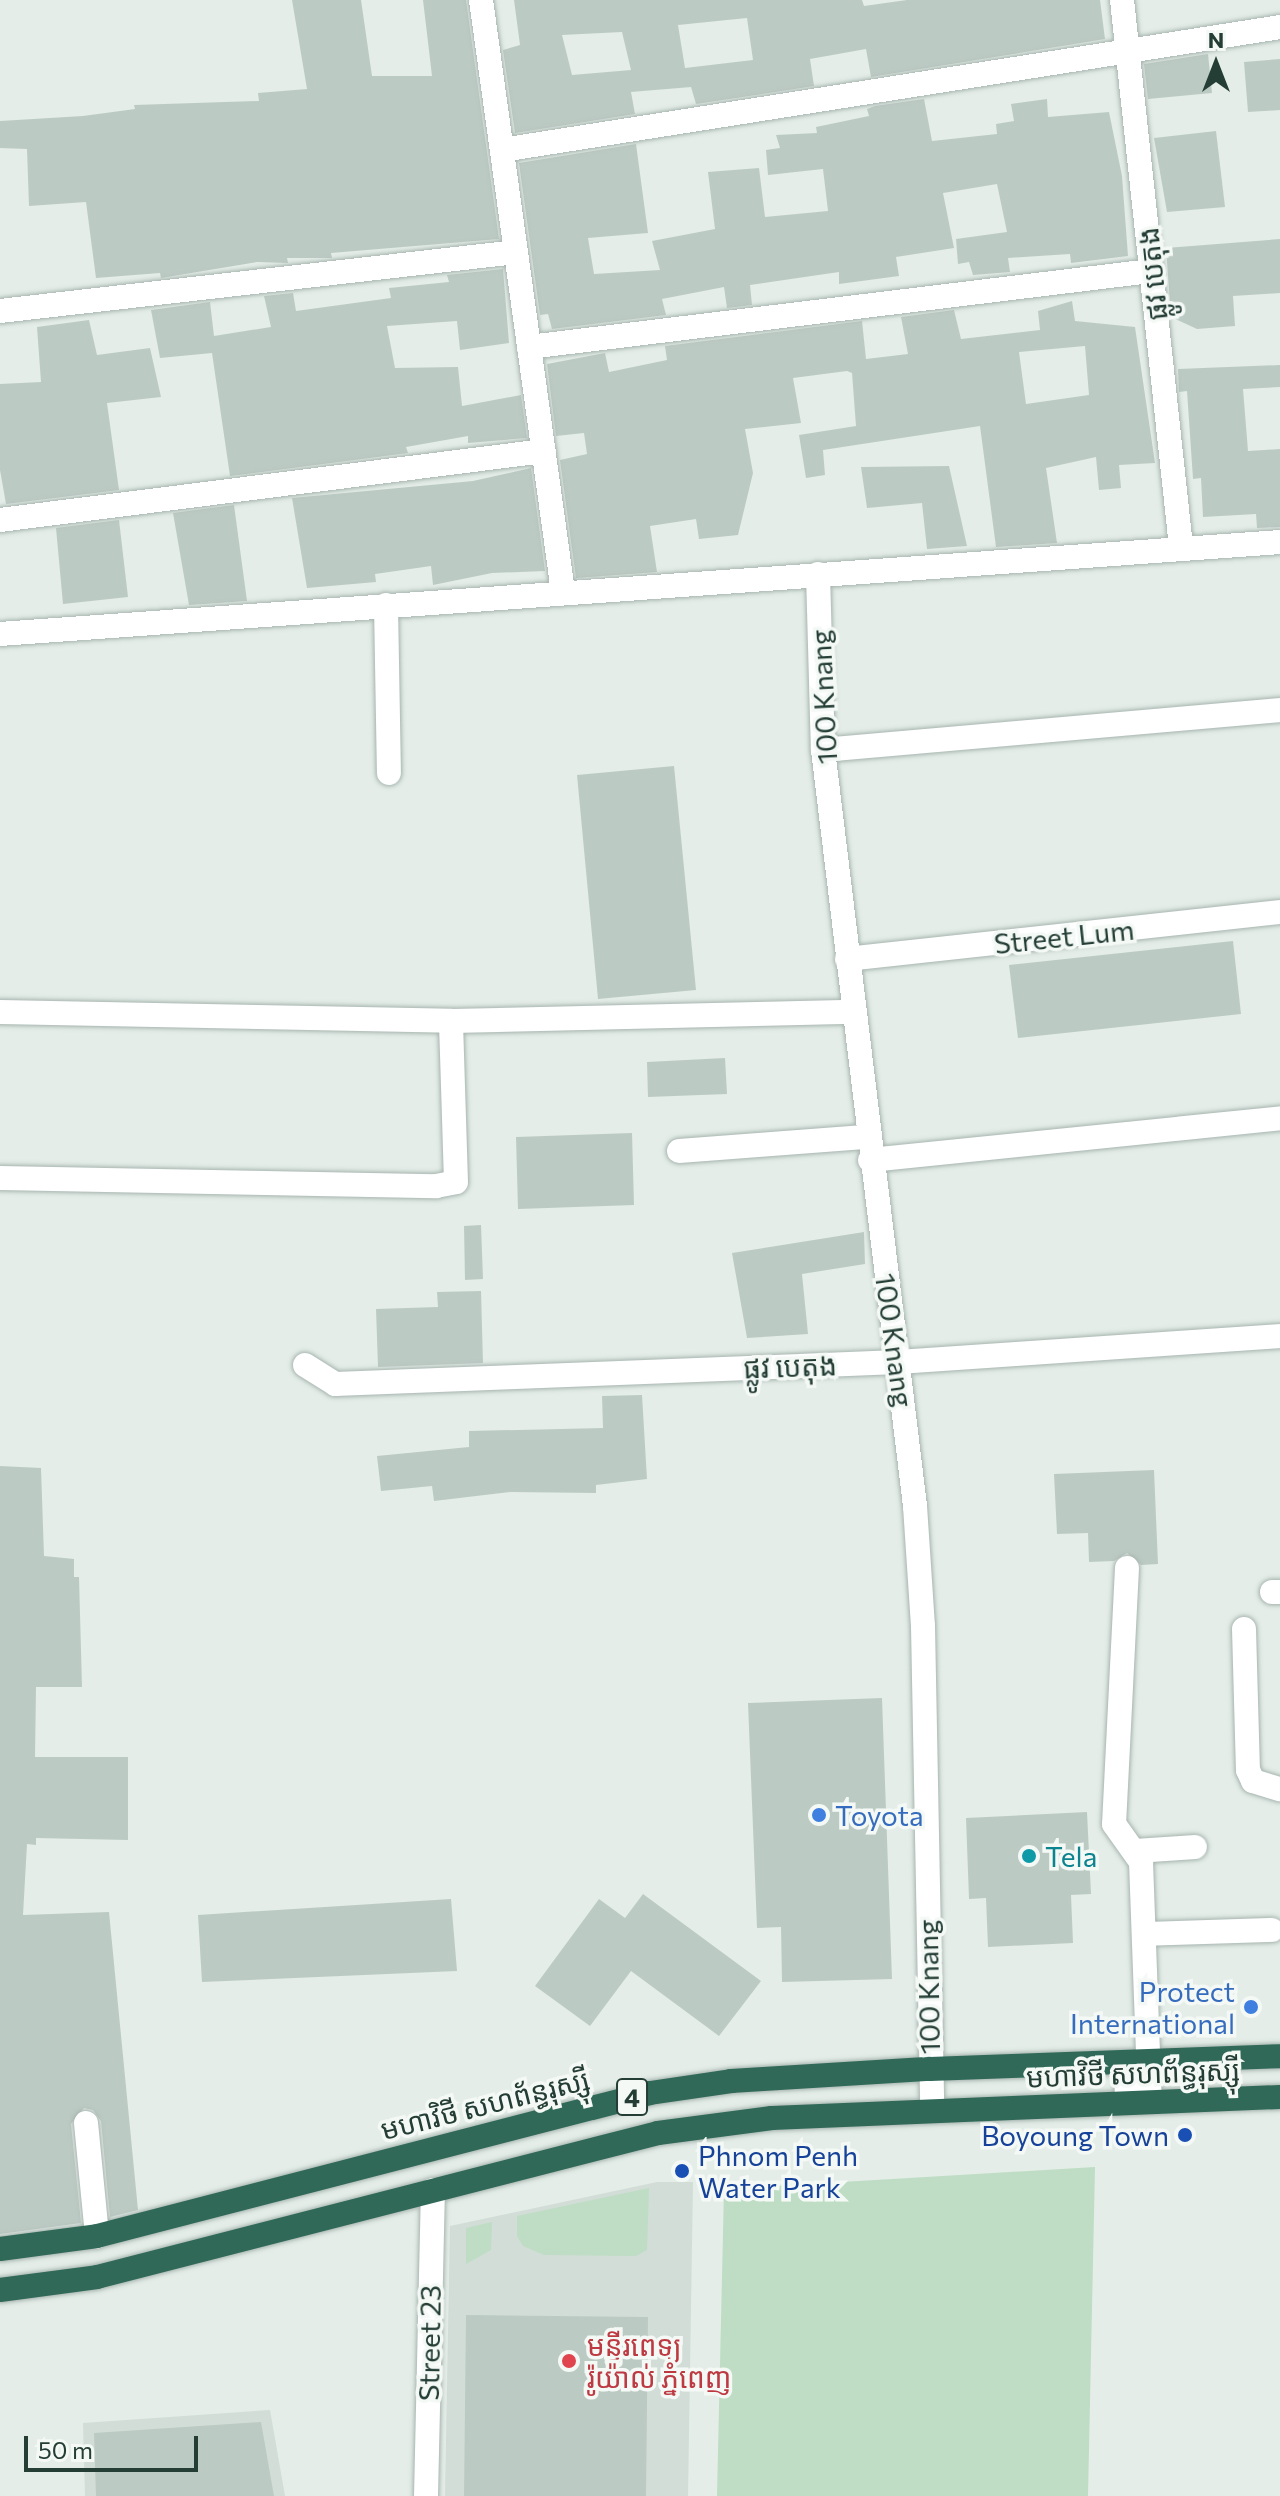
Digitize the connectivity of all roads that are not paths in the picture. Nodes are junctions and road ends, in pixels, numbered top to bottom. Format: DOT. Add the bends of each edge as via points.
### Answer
graph roads {
  1 [pos="481,0"];
  2 [pos="1122,0"];
  3 [pos="1280,27"];
  4 [pos="1127,51"];
  5 [pos="502,150"];
  6 [pos="516,252"];
  7 [pos="1151,271"];
  8 [pos="0,311"];
  9 [pos="529,347"];
  10 [pos="544,451"];
  11 [pos="0,520"];
  12 [pos="1280,542"];
  13 [pos="1181,547"];
  14 [pos="818,574"];
  15 [pos="563,592"];
  16 [pos="386,605"];
  17 [pos="0,634"];
  18 [pos="1280,710"];
  19 [pos="823,750"];
  20 [pos="389,773"];
  21 [pos="1280,912"];
  22 [pos="847,959"];
  23 [pos="0,1012"];
  24 [pos="854,1012"];
  25 [pos="451,1021"];
  26 [pos="1280,1118"];
  27 [pos="868,1149"];
  28 [pos="679,1151"];
  29 [pos="0,1178"];
  30 [pos="1280,1336"];
  31 [pos="899,1362"];
  32 [pos="305,1365"];
  33 [pos="1127,1568"];
  34 [pos="1244,1629"];
  35 [pos="1280,1789"];
  36 [pos="1195,1847"];
  37 [pos="1136,1851"];
  38 [pos="1272,1930"];
  39 [pos="1144,1934"];
  40 [pos="1280,2056"];
  41 [pos="1137,2061"];
  42 [pos="930,2069"];
  43 [pos="1280,2097"];
  44 [pos="1139,2102"];
  45 [pos="932,2110"];
  46 [pos="86,2123"];
  47 [pos="433,2190"];
  48 [pos="97,2236"];
  49 [pos="0,2249"];
  50 [pos="0,2290"];
  51 [pos="426,2496"];
  1 -- 5 [label="street"];
  2 -- 4 [label="street, ផ្លូវ បេតុង"];
  3 -- 4 [label="street"];
  4 -- 5 [label="street"];
  4 -- 7 [label="street, ផ្លូវ បេតុង"];
  5 -- 6 [label="street"];
  6 -- 8 [label="street"];
  6 -- 9 [label="street"];
  7 -- 9 [label="street"];
  7 -- 13 [label="street, ផ្លូវ បេតុង"];
  9 -- 10 [label="street"];
  10 -- 11 [label="street"];
  10 -- 15 [label="street"];
  12 -- 13 [label="street"];
  13 -- 14 [label="street"];
  14 -- 15 [label="street"];
  14 -- 19 [label="street, 100 Knang"];
  15 -- 16 [label="street"];
  16 -- 17 [label="street"];
  16 -- 20 [label="street"];
  18 -- 19 [label="street"];
  19 -- 22 [label="street, 100 Knang"];
  21 -- 22 [label="street, Street Lum"];
  22 -- 24 [label="street, 100 Knang"];
  23 -- 25 [label="street"];
  24 -- 25 [label="street"];
  24 -- 27 [label="street, 100 Knang"];
  25 -- 29 [label="street" via="456,1182"];
  26 -- 27 [label="street"];
  27 -- 28 [label="street"];
  27 -- 31 [label="street, 100 Knang"];
  30 -- 31 [label="street, ផ្លូវ បេតុង"];
  31 -- 32 [label="street, ផ្លូវ បេតុង" via="335,1384"];
  31 -- 42 [label="street, 100 Knang" via="923,1626"];
  33 -- 37 [label="street" via="1114,1824"];
  34 -- 35 [label="street" via="1248,1770 1253,1781"];
  36 -- 37 [label="street"];
  37 -- 39 [label="street"];
  38 -- 39 [label="street"];
  39 -- 41 [label="street"];
  40 -- 41 [label="highway, មហាវិថី សហព័ន្ធរុស្ស៊ី / 4"];
  41 -- 42 [label="highway, មហាវិថី សហព័ន្ធរុស្ស៊ី / 4"];
  41 -- 44 [label="street"];
  42 -- 45 [label="street, 100 Knang"];
  42 -- 48 [label="highway, មហាវិថី សហព័ន្ធរុស្ស៊ី / 4" via="731,2081 650,2093"];
  43 -- 44 [label="highway, មហាវិថី សហព័ន្ធរុស្ស៊ី / 4"];
  44 -- 45 [label="highway, មហាវិថី សហព័ន្ធរុស្ស៊ី / 4"];
  45 -- 47 [label="highway, មហាវិថី សហព័ន្ធរុស្ស៊ី / 4" via="772,2118 658,2133"];
  46 -- 48 [label="street"];
  47 -- 50 [label="highway, មហាវិថី សហព័ន្ធរុស្ស៊ី / 4" via="97,2277"];
  47 -- 51 [label="street, Street 23"];
  48 -- 49 [label="highway, មហាវិថី សហព័ន្ធរុស្ស៊ី / 4"];
}
